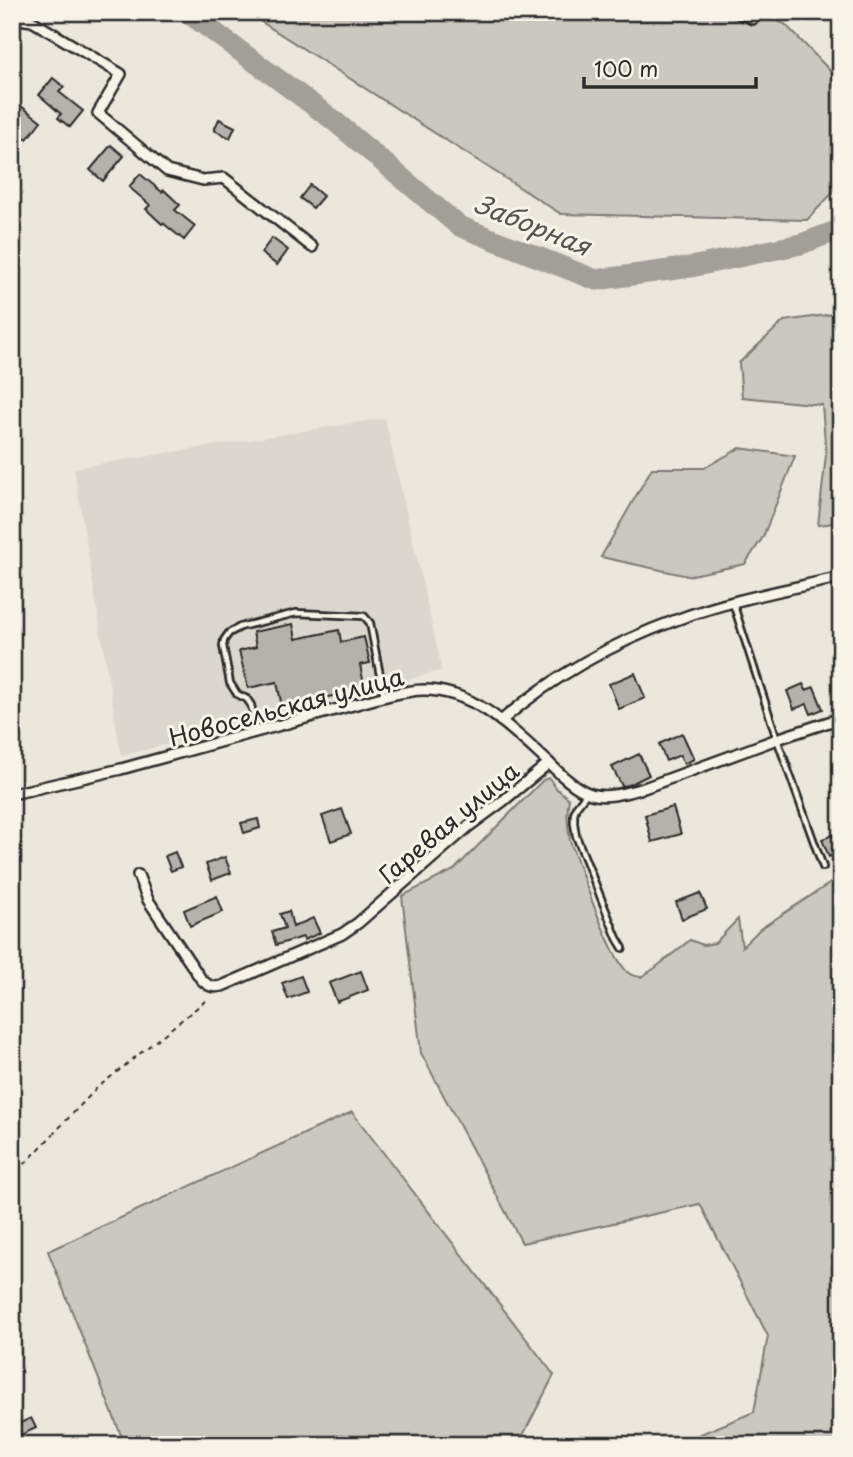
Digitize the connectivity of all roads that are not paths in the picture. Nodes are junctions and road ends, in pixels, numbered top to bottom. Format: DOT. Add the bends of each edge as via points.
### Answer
graph roads {
  1 [pos="731,12"];
  2 [pos="12,18"];
  3 [pos="753,21"];
  4 [pos="312,247"];
  5 [pos="841,577"];
  6 [pos="733,603"];
  7 [pos="385,696"];
  8 [pos="841,718"];
  9 [pos="502,721"];
  10 [pos="257,732"];
  11 [pos="777,739"];
  12 [pos="549,763"];
  13 [pos="587,793"];
  14 [pos="12,794"];
  15 [pos="823,867"];
  16 [pos="138,875"];
  17 [pos="623,948"];
  1 -- 3 [label="lane"];
  2 -- 4 [label="street" via="32,21 121,74 98,113 167,171 203,180 224,178"];
  5 -- 6 [label="street"];
  6 -- 9 [label="street" via="677,620 598,655 528,698"];
  6 -- 11 [label="lane"];
  7 -- 9 [label="street, Новосельская улица" via="438,691 472,702"];
  7 -- 10 [label="street, Новосельская улица"];
  7 -- 10 [label="lane" via="364,616 296,612 240,627 224,640 224,656 232,689 251,705"];
  8 -- 11 [label="street"];
  9 -- 12 [label="street, Новосельская улица"];
  10 -- 14 [label="street, Новосельская улица"];
  11 -- 13 [label="street" via="644,788 611,795"];
  11 -- 15 [label="lane"];
  12 -- 13 [label="street, Гаревая улица"];
  12 -- 16 [label="street, Гаревая улица" via="342,934 222,986 214,988 201,979 148,900"];
  13 -- 17 [label="lane" via="573,814 576,836"];
}
